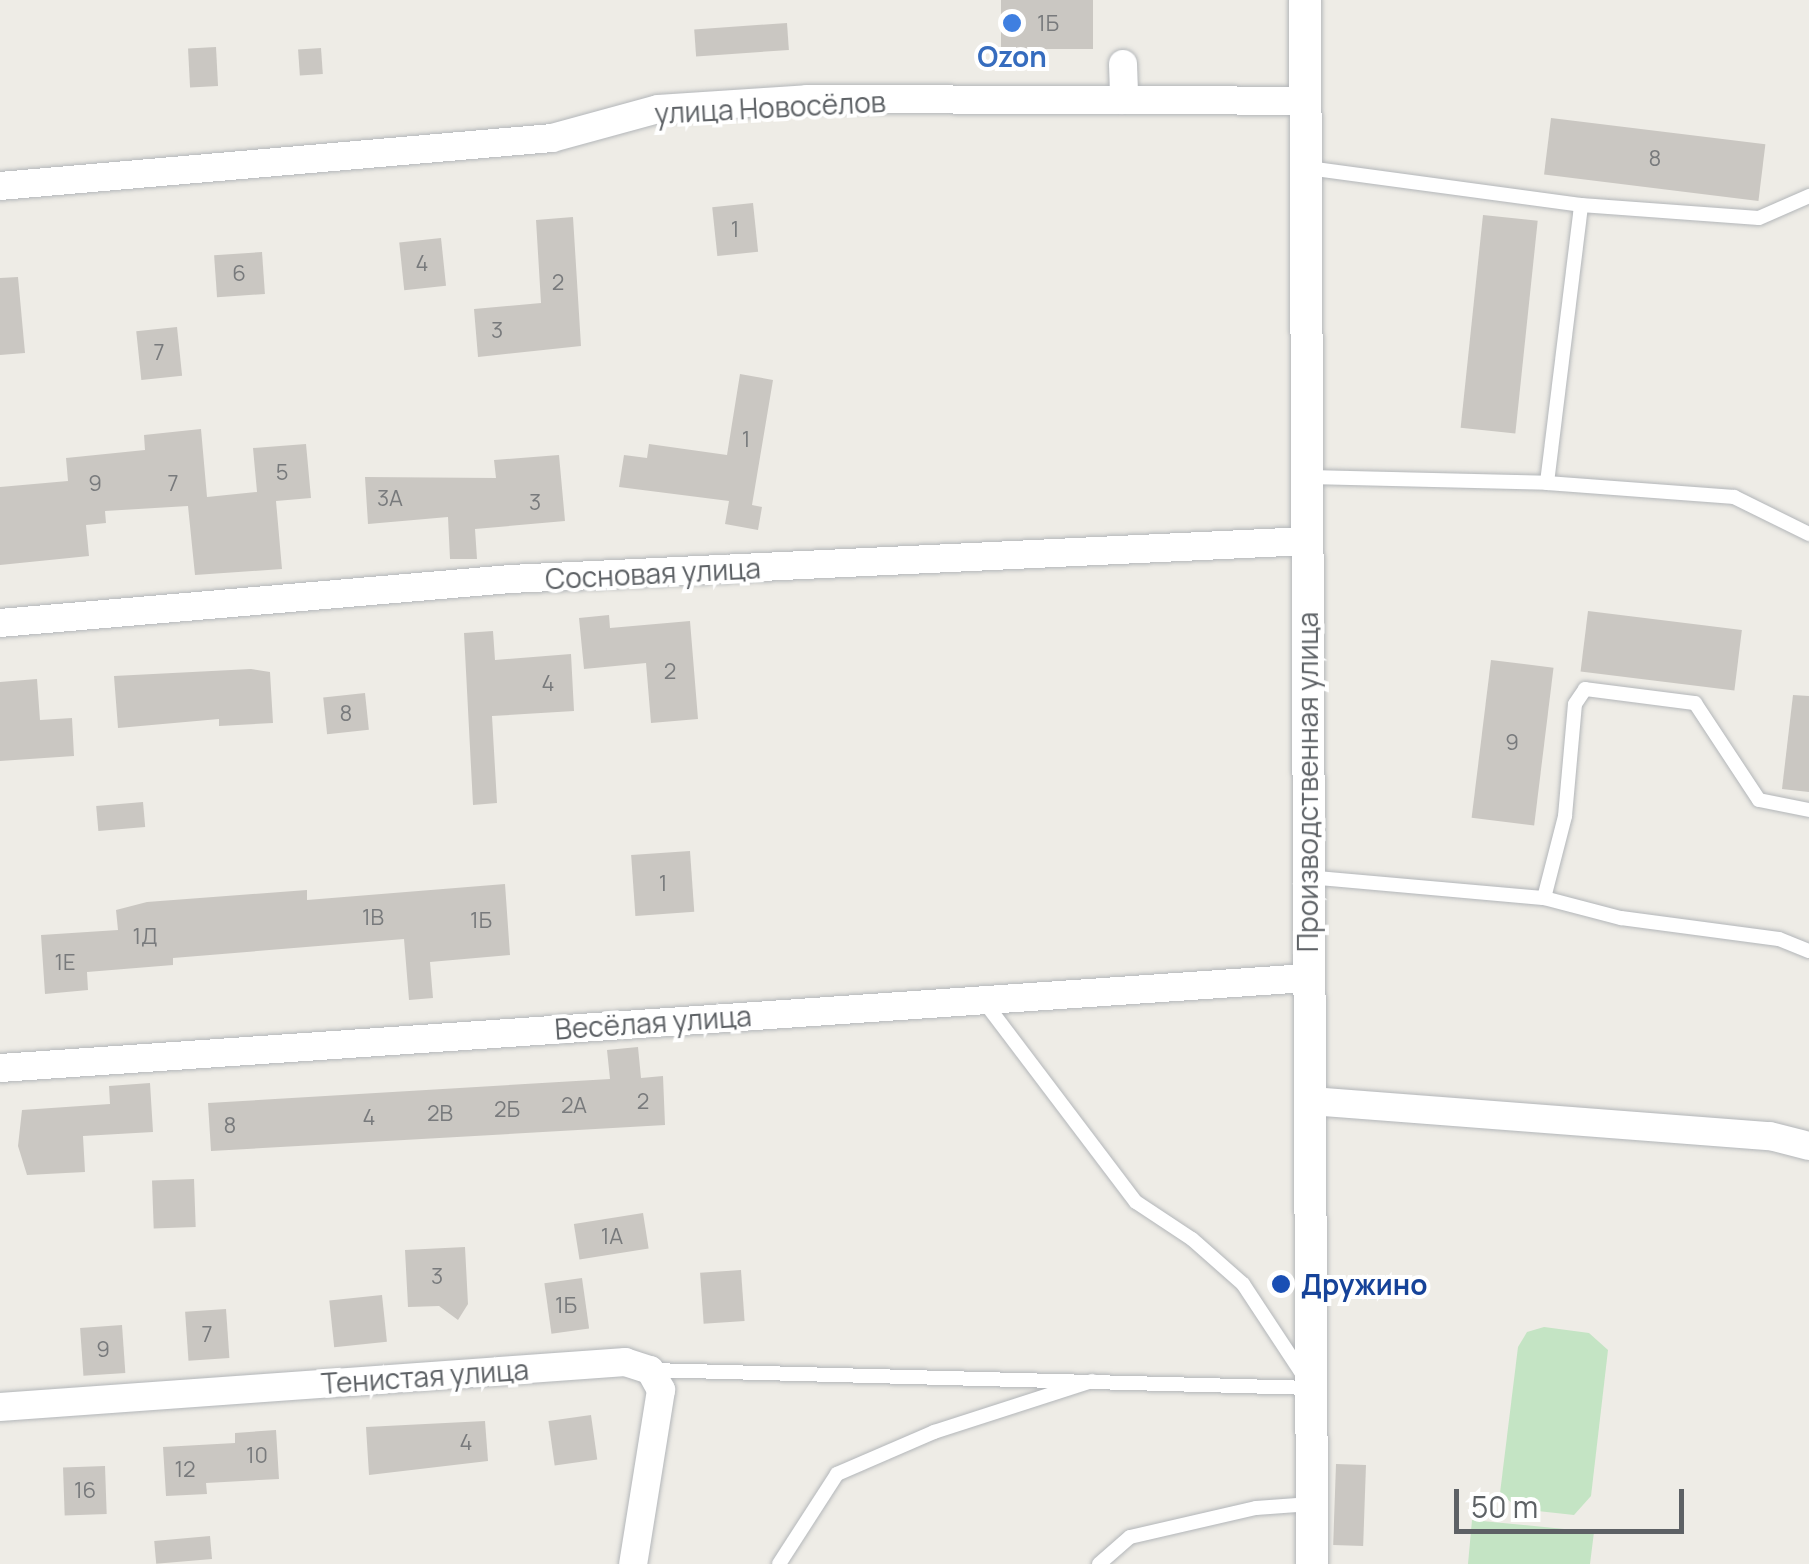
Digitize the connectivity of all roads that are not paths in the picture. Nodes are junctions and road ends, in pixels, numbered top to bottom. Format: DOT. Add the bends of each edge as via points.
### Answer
graph roads {
  1 [pos="1305,0"];
  2 [pos="1122,64"];
  3 [pos="1124,100"];
  4 [pos="1305,102"];
  5 [pos="1305,168"];
  6 [pos="0,186"];
  7 [pos="1809,196"];
  8 [pos="1581,205"];
  9 [pos="1308,477"];
  10 [pos="1546,483"];
  11 [pos="1809,534"];
  12 [pos="1307,541"];
  13 [pos="0,623"];
  14 [pos="1809,810"];
  15 [pos="1306,876"];
  16 [pos="1544,898"];
  17 [pos="1809,951"];
  18 [pos="1307,978"];
  19 [pos="983,1000"];
  20 [pos="0,1068"];
  21 [pos="1312,1100"];
  22 [pos="1809,1146"];
  23 [pos="650,1370"];
  24 [pos="1103,1378"];
  25 [pos="1312,1388"];
  26 [pos="0,1407"];
  27 [pos="1312,1504"];
  28 [pos="633,1564"];
  29 [pos="779,1564"];
  30 [pos="1100,1564"];
  31 [pos="1312,1564"];
  1 -- 4 [label="street, Производственная улица"];
  2 -- 3 [label="street"];
  3 -- 4 [label="street, улица Новосёлов"];
  3 -- 6 [label="street, улица Новосёлов" via="807,100 658,109 552,138"];
  4 -- 5 [label="street, Производственная улица"];
  5 -- 8 [label="lane"];
  5 -- 9 [label="street, Производственная улица"];
  7 -- 8 [label="lane" via="1759,218"];
  8 -- 10 [label="lane"];
  9 -- 10 [label="lane"];
  9 -- 12 [label="street, Производственная улица"];
  10 -- 11 [label="lane" via="1734,497"];
  12 -- 13 [label="street, Сосновая улица" via="510,579"];
  12 -- 15 [label="street, Производственная улица"];
  14 -- 16 [label="lane" via="1759,800 1696,703 1585,689 1575,704 1565,816"];
  15 -- 16 [label="lane"];
  15 -- 18 [label="street, Производственная улица"];
  16 -- 17 [label="lane" via="1621,918 1780,939"];
  18 -- 19 [label="street, Весёлая улица"];
  18 -- 21 [label="street, Производственная улица"];
  19 -- 20 [label="street, Весёлая улица"];
  19 -- 25 [label="lane" via="1136,1202 1192,1238 1243,1284"];
  21 -- 22 [label="street" via="1770,1136"];
  21 -- 25 [label="street, Производственная улица"];
  23 -- 24 [label="lane"];
  23 -- 26 [label="street, Тенистая улица" via="599,1363"];
  23 -- 28 [label="street" via="662,1390 661,1410"];
  24 -- 25 [label="lane"];
  24 -- 29 [label="lane" via="934,1432 836,1474"];
  25 -- 27 [label="street, Производственная улица"];
  27 -- 30 [label="lane" via="1256,1508 1130,1536"];
  27 -- 31 [label="street, Производственная улица"];
}
